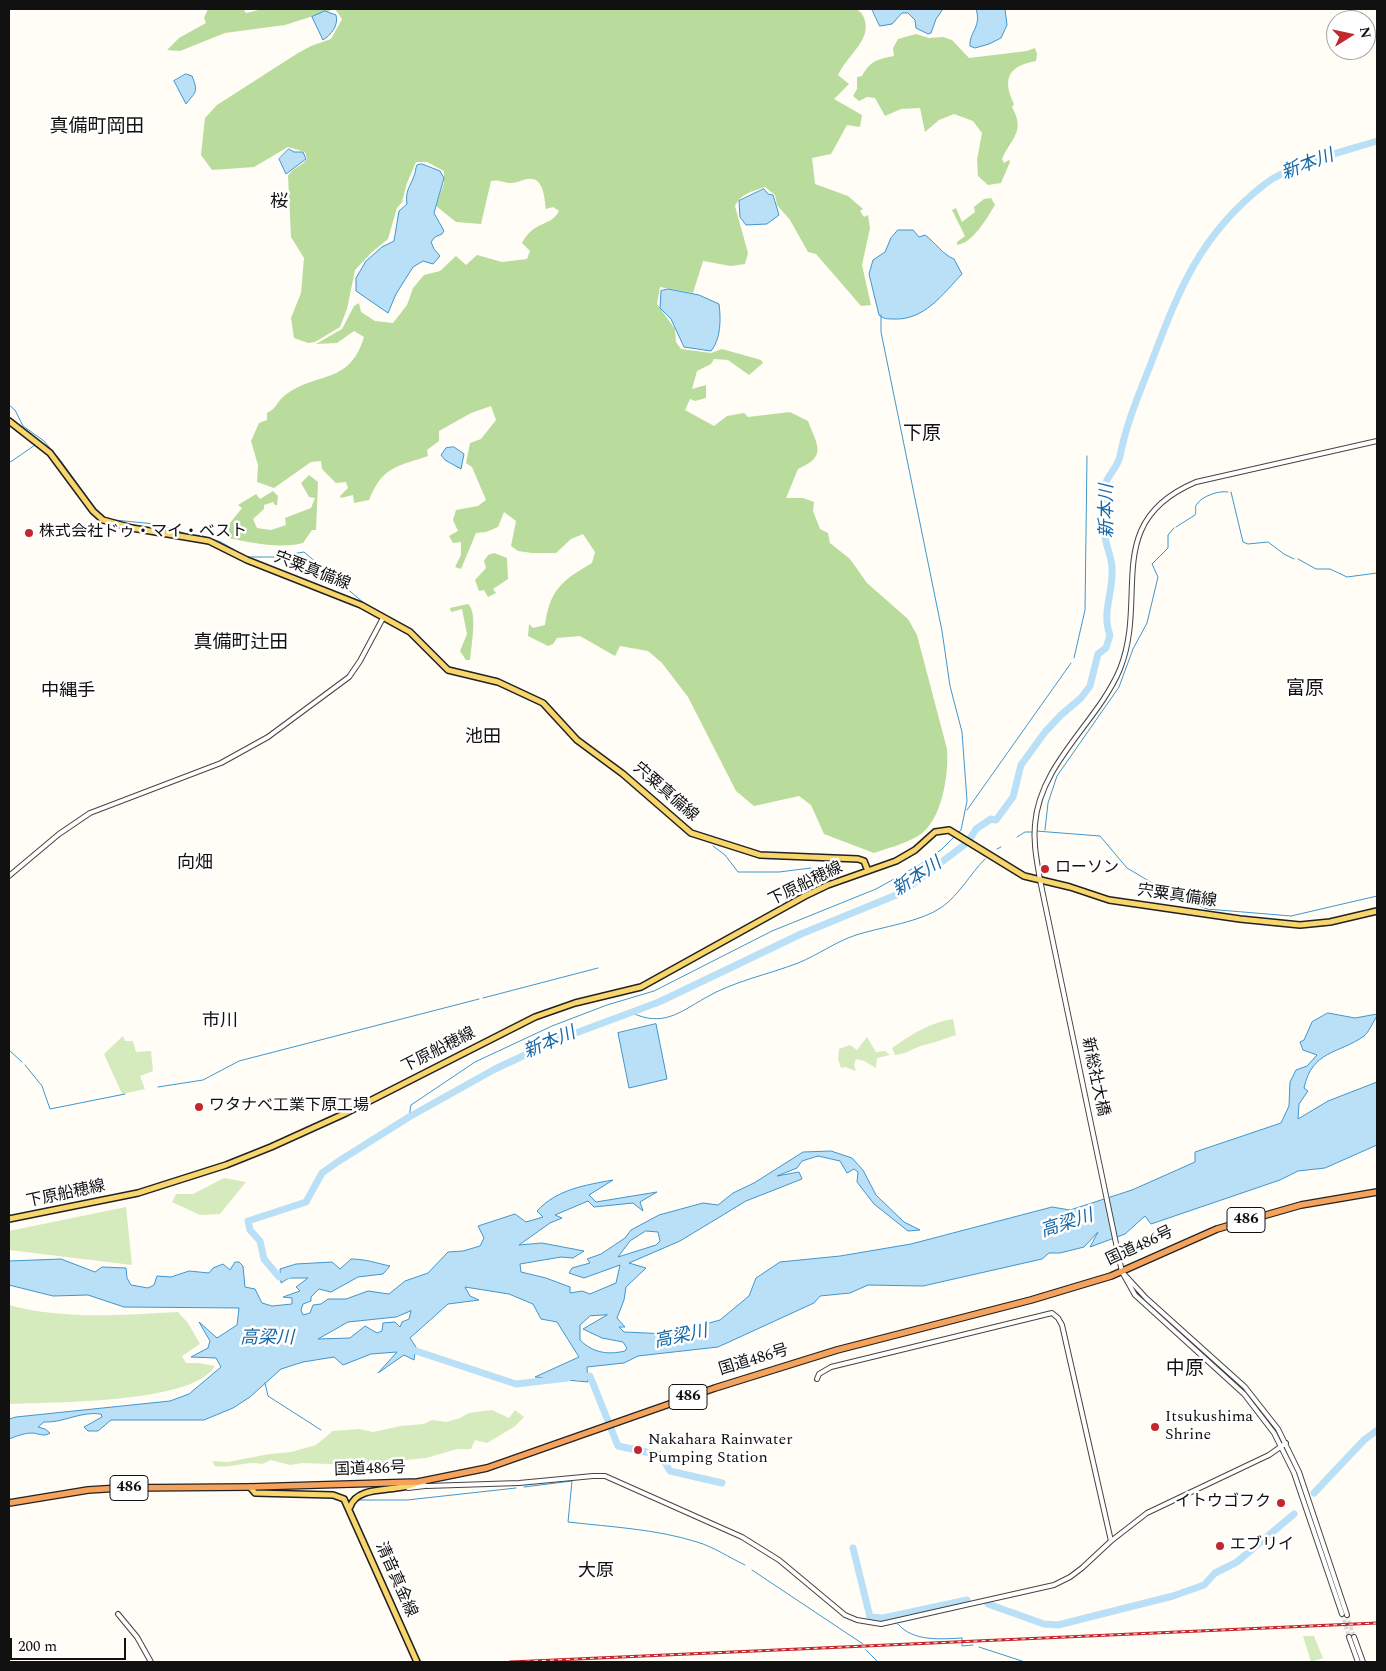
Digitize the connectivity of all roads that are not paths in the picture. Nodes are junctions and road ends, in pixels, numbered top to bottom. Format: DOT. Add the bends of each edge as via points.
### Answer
graph roads {
  1 [pos="9,421"];
  2 [pos="1377,441"];
  3 [pos="383,618"];
  4 [pos="868,871"];
  5 [pos="9,876"];
  6 [pos="1040,880"];
  7 [pos="1377,911"];
  8 [pos="1377,1192"];
  9 [pos="9,1220"];
  10 [pos="1122,1272"];
  11 [pos="1179,1332"];
  12 [pos="817,1379"];
  13 [pos="1284,1445"];
  14 [pos="418,1482"];
  15 [pos="427,1486"];
  16 [pos="250,1487"];
  17 [pos="408,1488"];
  18 [pos="337,1496"];
  19 [pos="357,1496"];
  20 [pos="9,1503"];
  21 [pos="350,1508"];
  22 [pos="1111,1541"];
  23 [pos="118,1614"];
  24 [pos="1344,1614"];
  25 [pos="151,1662"];
  26 [pos="417,1662"];
  27 [pos="1358,1662"];
  28 [pos="1363,1662"];
  1 -- 3 [label="main road, 宍粟真備線" via="50,453 103,520 209,541 256,564 352,600"];
  2 -- 6 [label="street, 新総社大橋" via="1196,482 1169,496 1155,509 1136,544 1127,643 1120,667 1111,687 1048,780 1040,799 1034,845"];
  3 -- 4 [label="main road, 宍粟真備線" via="410,632 448,670 498,682 543,703 577,740 623,774 691,833 760,855 858,858 864,861"];
  3 -- 5 [label="street" via="348,677 268,737 221,763 90,814 59,834"];
  4 -- 6 [label="main road, 宍粟真備線" via="905,856 938,831 949,830 1016,872"];
  4 -- 9 [label="main road, 下原船穂線" via="805,896 641,987 535,1017 346,1113 218,1168 138,1193"];
  6 -- 7 [label="main road, 宍粟真備線" via="1109,900 1264,922 1310,925"];
  6 -- 10 [label="street, 新総社大橋"];
  8 -- 10 [label="highway, 国道486号 / 486" via="1301,1205 1217,1229"];
  10 -- 11 [label="street"];
  10 -- 11 [label="street, 新総社大橋" via="1127,1284 1145,1306"];
  10 -- 14 [label="highway, 国道486号 / 486" via="1031,1300 837,1350 715,1388 487,1468"];
  11 -- 13 [label="street" via="1258,1402"];
  12 -- 22 [label="street" via="831,1367 1052,1313 1062,1325"];
  13 -- 22 [label="street" via="1147,1513"];
  13 -- 24 [label="street" via="1299,1472"];
  14 -- 15 [label="street"];
  14 -- 16 [label="highway, 国道486号 / 486"];
  14 -- 17 [label="main road"];
  15 -- 17 [label="street"];
  15 -- 22 [label="street" via="519,1483 593,1476 616,1480 742,1537 779,1560 846,1614 874,1624 1054,1585 1070,1578"];
  16 -- 18 [label="main road" via="255,1492"];
  16 -- 20 [label="highway, 国道486号 / 486" via="97,1489"];
  17 -- 19 [label="main road"];
  18 -- 19 [label="main road"];
  18 -- 21 [label="main road, 清音真金線"];
  19 -- 21 [label="main road"];
  21 -- 26 [label="main road, 清音真金線"];
  23 -- 25 [label="street" via="137,1637"];
  27 -- 28 [label="street" via="1352,1637"];
}
